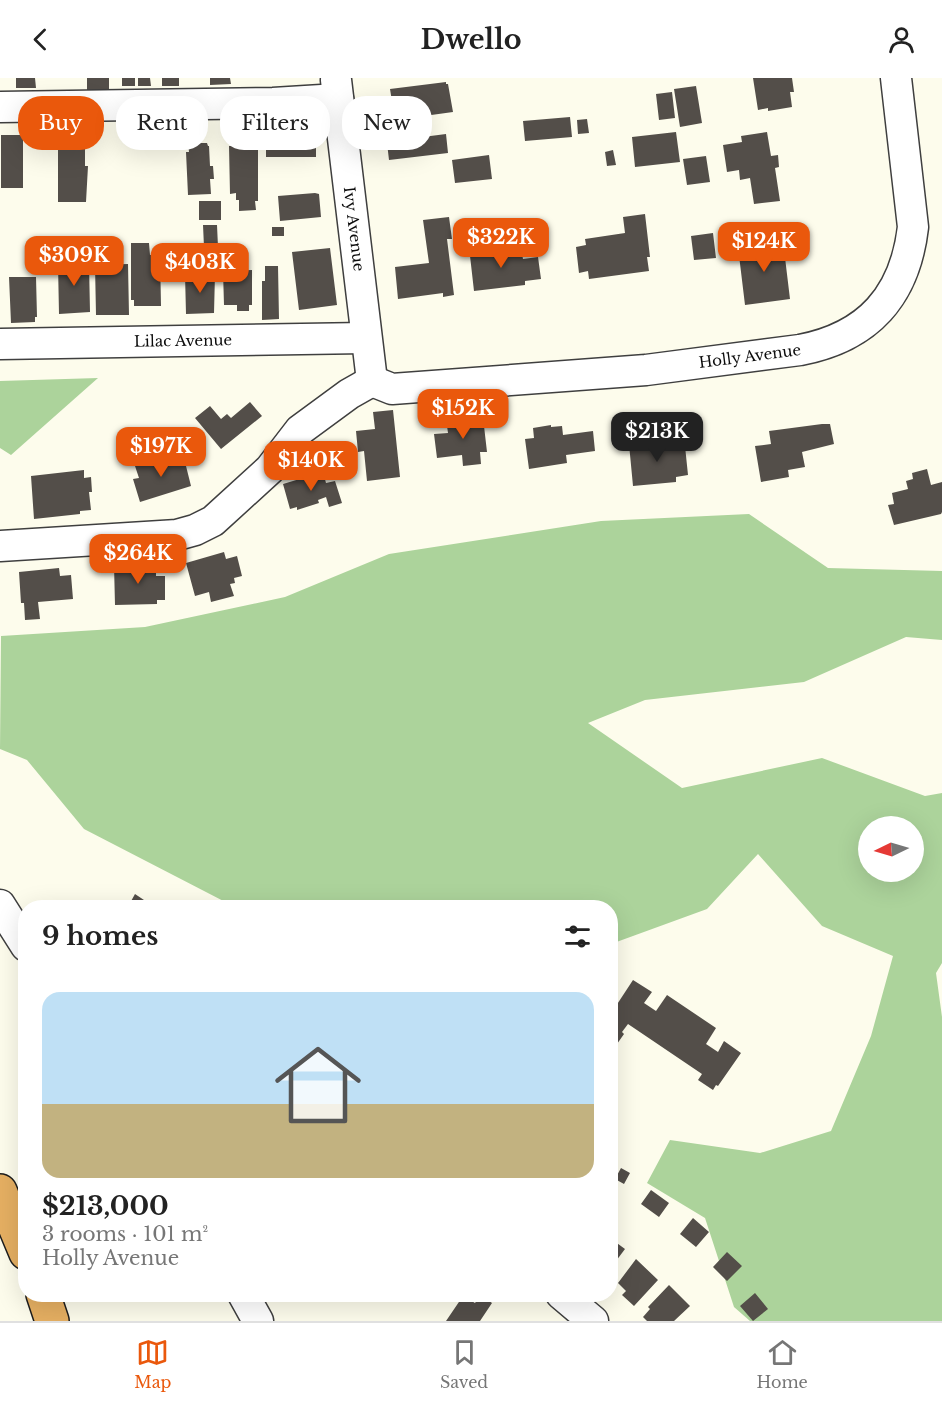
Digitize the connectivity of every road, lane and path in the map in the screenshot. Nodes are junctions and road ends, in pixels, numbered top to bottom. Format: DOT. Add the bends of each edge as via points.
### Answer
graph roads {
  1 [pos="896,78"];
  2 [pos="337,88"];
  3 [pos="0,107"];
  4 [pos="365,338"];
  5 [pos="0,344"];
  6 [pos="372,381"];
  7 [pos="0,546"];
  8 [pos="0,905"];
  9 [pos="18,933"];
  10 [pos="0,1191"];
  11 [pos="18,1234"];
  12 [pos="46,1302"];
  13 [pos="247,1302"];
  14 [pos="570,1302"];
  15 [pos="52,1321"];
  16 [pos="258,1321"];
  17 [pos="593,1321"];
  1 -- 6 [label="street, Holly Avenue" via="913,227 910,248 896,288 883,306 851,333 800,350 646,370 392,389"];
  2 -- 3 [label="street" via="273,103"];
  2 -- 4 [label="street, Ivy Avenue"];
  4 -- 5 [label="street, Lilac Avenue"];
  4 -- 6 [label="street, Ivy Avenue"];
  6 -- 7 [label="street" via="300,430 270,469 213,521 195,530 177,535"];
  8 -- 9 [label="street"];
  10 -- 11 [label="highway"];
  12 -- 15 [label="highway"];
  13 -- 16 [label="street"];
  14 -- 17 [label="street"];
}
